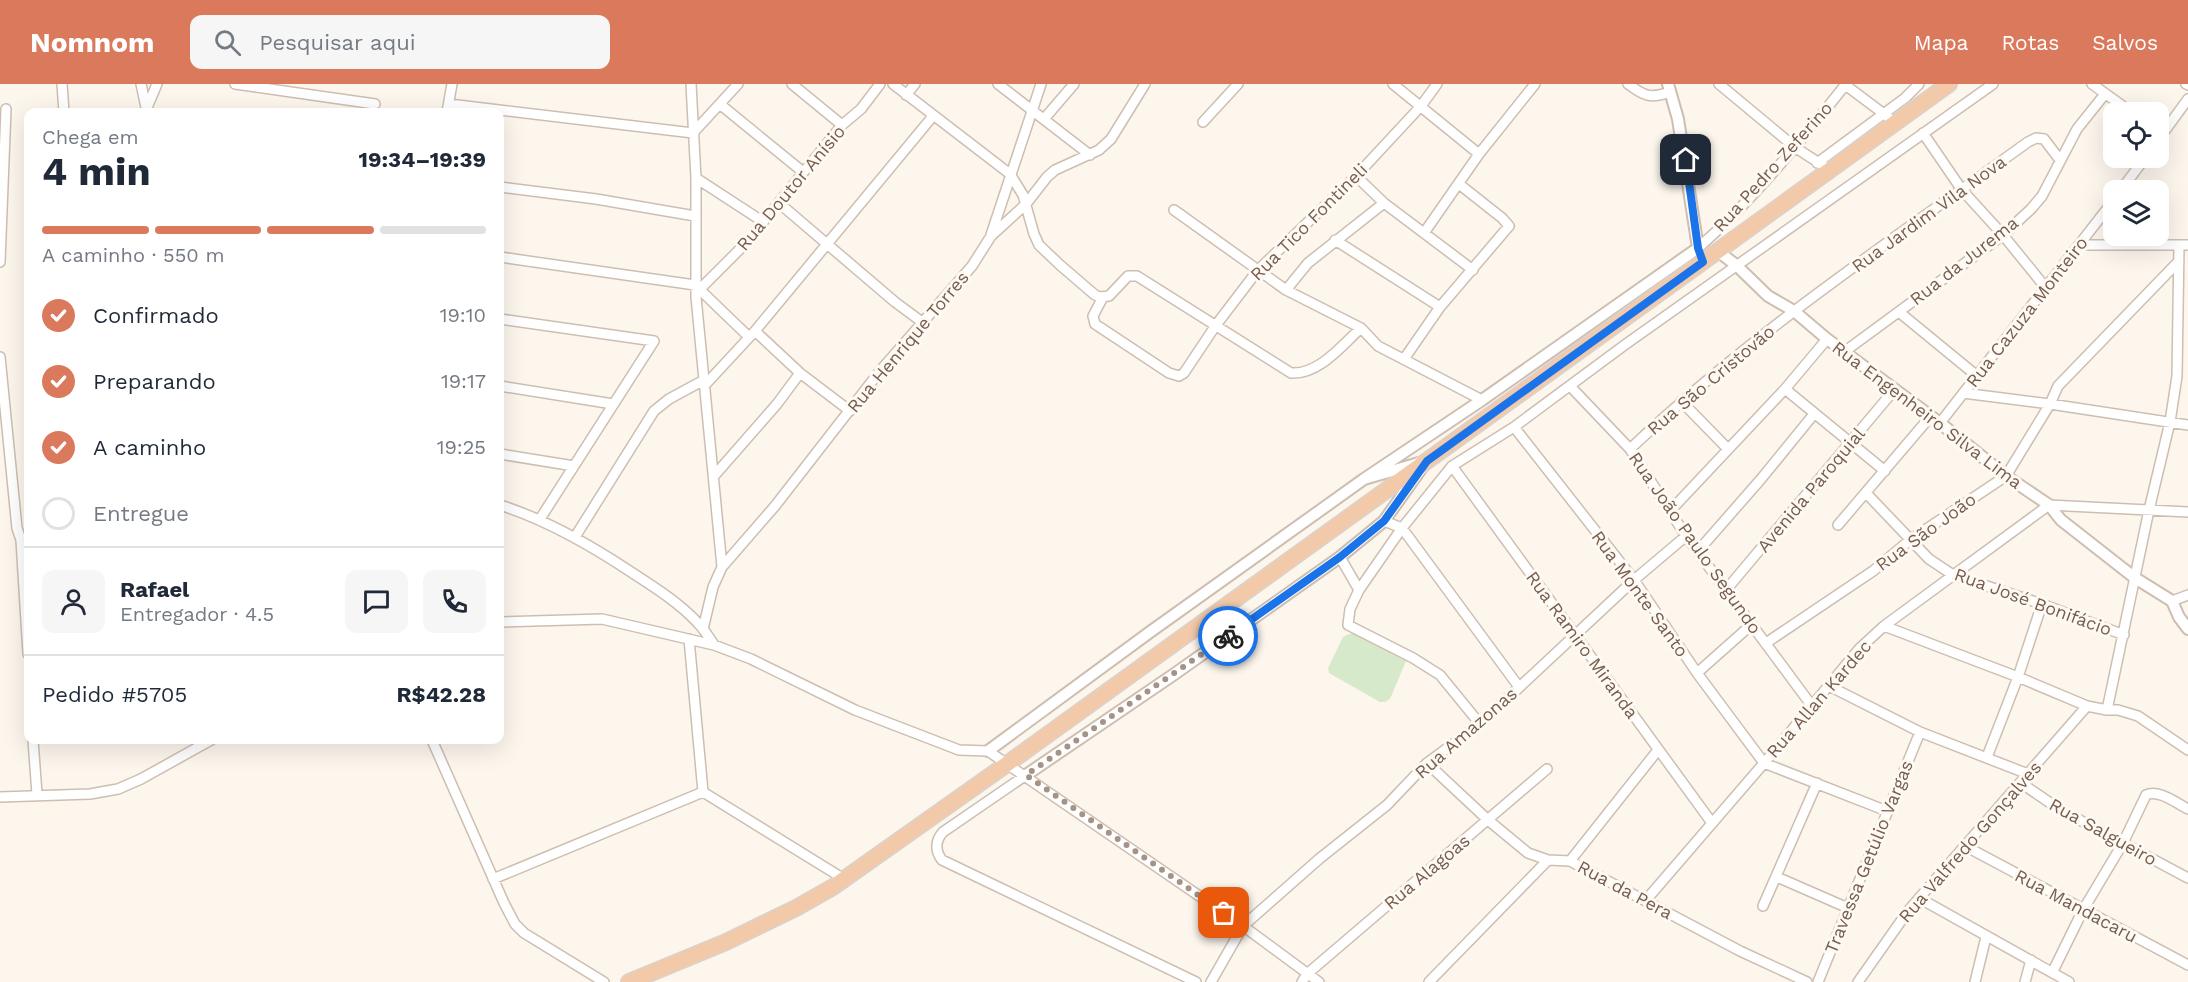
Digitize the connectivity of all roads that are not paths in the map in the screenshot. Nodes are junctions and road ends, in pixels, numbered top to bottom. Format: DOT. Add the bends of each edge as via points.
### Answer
graph roads {
  1 [pos="62,84"];
  2 [pos="141,84"];
  3 [pos="157,84"];
  4 [pos="235,84"];
  5 [pos="452,84"];
  6 [pos="691,84"];
  7 [pos="738,84"];
  8 [pos="792,84"];
  9 [pos="880,84"];
  10 [pos="893,84"];
  11 [pos="915,84"];
  12 [pos="998,84"];
  13 [pos="1041,84"];
  14 [pos="1074,84"];
  15 [pos="1145,84"];
  16 [pos="1238,84"];
  17 [pos="1393,84"];
  18 [pos="1437,84"];
  19 [pos="1535,84"];
  20 [pos="1628,84"];
  21 [pos="1719,84"];
  22 [pos="1845,84"];
  23 [pos="1919,84"];
  24 [pos="1949,84"];
  25 [pos="1993,84"];
  26 [pos="2092,84"];
  27 [pos="1669,88"];
  28 [pos="2105,94"];
  29 [pos="906,95"];
  30 [pos="2188,99"];
  31 [pos="2117,102"];
  32 [pos="375,104"];
  33 [pos="721,105"];
  34 [pos="1421,106"];
  35 [pos="64,108"];
  36 [pos="145,108"];
  37 [pos="147,108"];
  38 [pos="448,108"];
  39 [pos="6,109"];
  40 [pos="1033,112"];
  41 [pos="504,114"];
  42 [pos="933,116"];
  43 [pos="1890,118"];
  44 [pos="1044,119"];
  45 [pos="1203,122"];
  46 [pos="2169,124"];
  47 [pos="842,125"];
  48 [pos="693,133"];
  49 [pos="1923,133"];
  50 [pos="1796,148"];
  51 [pos="1479,154"];
  52 [pos="1090,155"];
  53 [pos="2060,160"];
  54 [pos="1824,167"];
  55 [pos="803,172"];
  56 [pos="1010,174"];
  57 [pos="1356,176"];
  58 [pos="696,178"];
  59 [pos="1459,184"];
  60 [pos="504,188"];
  61 [pos="1962,190"];
  62 [pos="779,203"];
  63 [pos="1384,203"];
  64 [pos="1026,204"];
  65 [pos="1174,210"];
  66 [pos="2103,215"];
  67 [pos="695,216"];
  68 [pos="762,221"];
  69 [pos="1424,233"];
  70 [pos="2003,235"];
  71 [pos="991,236"];
  72 [pos="1335,240"];
  73 [pos="826,243"];
  74 [pos="2080,245"];
  75 [pos="2183,245"];
  76 [pos="1719,252"];
  77 [pos="1701,255"];
  78 [pos="504,258"];
  79 [pos="2179,261"];
  80 [pos="0,262"];
  81 [pos="1737,265"];
  82 [pos="1258,270"];
  83 [pos="1473,270"];
  84 [pos="698,287"];
  85 [pos="2046,288"];
  86 [pos="1286,291"];
  87 [pos="1103,297"];
  88 [pos="1440,307"];
  89 [pos="1794,311"];
  90 [pos="1899,312"];
  91 [pos="504,321"];
  92 [pos="922,322"];
  93 [pos="1216,325"];
  94 [pos="1361,328"];
  95 [pos="752,334"];
  96 [pos="1827,339"];
  97 [pos="1844,352"];
  98 [pos="0,357"];
  99 [pos="1404,359"];
  100 [pos="800,373"];
  101 [pos="1977,376"];
  102 [pos="704,383"];
  103 [pos="1570,386"];
  104 [pos="504,387"];
  105 [pos="1785,389"];
  106 [pos="1895,389"];
  107 [pos="1963,393"];
  108 [pos="1482,400"];
  109 [pos="1681,401"];
  110 [pos="613,404"];
  111 [pos="2050,404"];
  112 [pos="850,411"];
  113 [pos="1814,414"];
  114 [pos="1930,417"];
  115 [pos="2170,422"];
  116 [pos="1940,423"];
  117 [pos="2188,425"];
  118 [pos="1514,427"];
  119 [pos="1849,443"];
  120 [pos="1630,449"];
  121 [pos="1728,449"];
  122 [pos="504,455"];
  123 [pos="1427,461"];
  124 [pos="574,466"];
  125 [pos="1452,466"];
  126 [pos="1885,471"];
  127 [pos="2006,476"];
  128 [pos="714,477"];
  129 [pos="1364,479"];
  130 [pos="1866,492"];
  131 [pos="2049,505"];
  132 [pos="504,506"];
  133 [pos="1671,510"];
  134 [pos="2149,510"];
  135 [pos="2188,512"];
  136 [pos="540,519"];
  137 [pos="1384,521"];
  138 [pos="1838,525"];
  139 [pos="1402,528"];
  140 [pos="1686,536"];
  141 [pos="575,537"];
  142 [pos="1910,540"];
  143 [pos="1698,551"];
  144 [pos="1340,557"];
  145 [pos="722,567"];
  146 [pos="1953,575"];
  147 [pos="2135,578"];
  148 [pos="1634,580"];
  149 [pos="24,589"];
  150 [pos="1359,590"];
  151 [pos="1726,590"];
  152 [pos="2188,596"];
  153 [pos="2172,601"];
  154 [pos="2042,604"];
  155 [pos="504,622"];
  156 [pos="1751,626"];
  157 [pos="1884,626"];
  158 [pos="703,629"];
  159 [pos="2188,629"];
  160 [pos="1576,634"];
  161 [pos="2124,634"];
  162 [pos="689,639"];
  163 [pos="1766,644"];
  164 [pos="714,645"];
  165 [pos="1697,673"];
  166 [pos="2018,677"];
  167 [pos="1829,686"];
  168 [pos="1519,687"];
  169 [pos="1812,706"];
  170 [pos="2087,706"];
  171 [pos="2107,710"];
  172 [pos="1480,724"];
  173 [pos="1920,732"];
  174 [pos="33,744"];
  175 [pos="204,744"];
  176 [pos="434,744"];
  177 [pos="1658,750"];
  178 [pos="2188,750"];
  179 [pos="988,751"];
  180 [pos="1987,757"];
  181 [pos="1427,763"];
  182 [pos="1764,763"];
  183 [pos="1007,764"];
  184 [pos="1547,769"];
  185 [pos="2028,774"];
  186 [pos="1026,775"];
  187 [pos="1817,783"];
  188 [pos="2021,783"];
  189 [pos="703,792"];
  190 [pos="37,794"];
  191 [pos="0,797"];
  192 [pos="2188,809"];
  193 [pos="1887,811"];
  194 [pos="1488,820"];
  195 [pos="1712,823"];
  196 [pos="2123,843"];
  197 [pos="1965,846"];
  198 [pos="1548,860"];
  199 [pos="1570,861"];
  200 [pos="1776,877"];
  201 [pos="2188,878"];
  202 [pos="493,879"];
  203 [pos="844,879"];
  204 [pos="1919,898"];
  205 [pos="1646,900"];
  206 [pos="1763,906"];
  207 [pos="1848,908"];
  208 [pos="2083,910"];
  209 [pos="1243,926"];
  210 [pos="1986,937"];
  211 [pos="2031,960"];
  212 [pos="2188,965"];
  213 [pos="2053,971"];
  214 [pos="1304,978"];
  215 [pos="1792,979"];
  216 [pos="604,982"];
  217 [pos="629,982"];
  218 [pos="1196,982"];
  219 [pos="1211,982"];
  220 [pos="1318,982"];
  221 [pos="1429,982"];
  222 [pos="1807,982"];
  223 [pos="1818,982"];
  224 [pos="1858,982"];
  225 [pos="1975,982"];
  226 [pos="2025,982"];
  227 [pos="2069,982"];
  1 -- 35 [label="street"];
  2 -- 36 [label="street"];
  3 -- 37 [label="street"];
  4 -- 32 [label="street"];
  5 -- 38 [label="street"];
  6 -- 48 [label="street"];
  7 -- 33 [label="street"];
  8 -- 47 [label="street"];
  9 -- 47 [label="street, Rua Doutor Anísio" via="861,109"];
  10 -- 29 [label="street"];
  11 -- 29 [label="street"];
  12 -- 40 [label="street"];
  13 -- 40 [label="street"];
  14 -- 44 [label="street"];
  15 -- 52 [label="street, Rua Henrique Torres" via="1111,139"];
  16 -- 45 [label="street"];
  17 -- 34 [label="street"];
  18 -- 34 [label="street, Rua Tico Fontineli"];
  19 -- 51 [label="street"];
  20 -- 27 [label="street" via="1650,97"];
  21 -- 50 [label="street"];
  22 -- 43 [label="street"];
  22 -- 50 [label="street, Rua Pedro Zeferino"];
  23 -- 43 [label="street"];
  24 -- 43 [label="highway"];
  25 -- 49 [label="street"];
  26 -- 28 [label="street"];
  27 -- 77 [label="street" via="1678,119"];
  28 -- 31 [label="street"];
  28 -- 53 [label="street, Rua da Jurema" via="2077,129"];
  29 -- 42 [label="street"];
  30 -- 46 [label="street"];
  33 -- 48 [label="street"];
  33 -- 55 [label="street"];
  34 -- 51 [label="street"];
  34 -- 57 [label="street, Rua Tico Fontineli"];
  39 -- 80 [label="street"];
  40 -- 44 [label="street"];
  40 -- 56 [label="street"];
  41 -- 48 [label="street"];
  42 -- 56 [label="street"];
  42 -- 73 [label="street"];
  43 -- 54 [label="highway"];
  44 -- 52 [label="street"];
  47 -- 55 [label="street, Rua Doutor Anísio"];
  48 -- 58 [label="street"];
  49 -- 61 [label="street"];
  49 -- 81 [label="street"];
  50 -- 54 [label="street"];
  50 -- 77 [label="street, Rua Pedro Zeferino"];
  51 -- 59 [label="street"];
  52 -- 64 [label="street, Rua Henrique Torres" via="1055,170"];
  53 -- 61 [label="street, Rua Jardim Vila Nova" via="2046,140 2036,138"];
  53 -- 70 [label="street, Rua da Jurema" via="2042,196"];
  54 -- 76 [label="highway"];
  55 -- 62 [label="street, Rua Doutor Anísio"];
  56 -- 64 [label="street"];
  56 -- 71 [label="street"];
  57 -- 63 [label="street"];
  57 -- 82 [label="street, Rua Tico Fontineli"];
  58 -- 67 [label="street"];
  58 -- 68 [label="street"];
  59 -- 69 [label="street"];
  59 -- 83 [label="street" via="1509,226"];
  60 -- 67 [label="street"];
  61 -- 70 [label="street"];
  61 -- 89 [label="street, Rua Jardim Vila Nova"];
  62 -- 68 [label="street, Rua Doutor Anísio"];
  62 -- 73 [label="street"];
  63 -- 69 [label="street"];
  63 -- 72 [label="street"];
  64 -- 71 [label="street, Rua Henrique Torres"];
  64 -- 87 [label="street" via="1039,244 1088,289"];
  65 -- 82 [label="street"];
  66 -- 74 [label="street, Rua Cazuza Monteiro"];
  67 -- 84 [label="street"];
  68 -- 84 [label="street, Rua Doutor Anísio" via="730,260"];
  69 -- 83 [label="street"];
  70 -- 85 [label="street"];
  70 -- 90 [label="street, Rua da Jurema"];
  71 -- 92 [label="street, Rua Henrique Torres" via="972,266"];
  72 -- 86 [label="street" via="1308,263"];
  72 -- 88 [label="street"];
  73 -- 92 [label="street"];
  73 -- 95 [label="street"];
  74 -- 75 [label="street"];
  74 -- 85 [label="street, Rua Cazuza Monteiro"];
  75 -- 79 [label="street"];
  76 -- 77 [label="highway"];
  76 -- 81 [label="street, Rua Engenheiro Silva Lima"];
  77 -- 108 [label="street"];
  77 -- 123 [label="highway"];
  78 -- 84 [label="street"];
  79 -- 111 [label="street, Rua São João" via="2058,386"];
  79 -- 115 [label="street" via="2177,376"];
  81 -- 89 [label="street, Rua Engenheiro Silva Lima" via="1768,296"];
  81 -- 103 [label="street"];
  82 -- 86 [label="street"];
  82 -- 93 [label="street, Rua Tico Fontineli"];
  83 -- 88 [label="street"];
  84 -- 95 [label="street"];
  84 -- 102 [label="street"];
  85 -- 101 [label="street, Rua Cazuza Monteiro"];
  86 -- 94 [label="street"];
  87 -- 93 [label="street" via="1133,275"];
  87 -- 93 [label="street, Rua Tico Fontineli" via="1093,316 1095,324 1175,375 1184,374"];
  88 -- 99 [label="street"];
  89 -- 96 [label="street, Rua Engenheiro Silva Lima"];
  89 -- 109 [label="street, Rua São Cristovão"];
  90 -- 97 [label="street, Rua da Jurema"];
  90 -- 101 [label="street"];
  91 -- 110 [label="street" via="654,341"];
  92 -- 112 [label="street, Rua Henrique Torres"];
  93 -- 94 [label="street" via="1285,370 1297,373 1312,370"];
  94 -- 99 [label="street" via="1378,346"];
  95 -- 100 [label="street"];
  95 -- 102 [label="street"];
  96 -- 97 [label="street, Rua Engenheiro Silva Lima"];
  96 -- 105 [label="street"];
  97 -- 106 [label="street, Rua Engenheiro Silva Lima"];
  98 -- 149 [label="street"];
  99 -- 108 [label="street"];
  100 -- 112 [label="street"];
  100 -- 128 [label="street"];
  101 -- 107 [label="street, Rua Cazuza Monteiro"];
  102 -- 128 [label="street"];
  102 -- 141 [label="street" via="669,399 654,411"];
  103 -- 118 [label="street"];
  103 -- 120 [label="street, Rua João Paulo Segundo"];
  104 -- 110 [label="street"];
  105 -- 113 [label="street"];
  105 -- 121 [label="street"];
  106 -- 114 [label="street, Rua Engenheiro Silva Lima"];
  106 -- 119 [label="street, Avenida Paroquial"];
  107 -- 111 [label="street"];
  107 -- 116 [label="street, Rua Cazuza Monteiro"];
  108 -- 129 [label="street"];
  109 -- 120 [label="street, Rua São Cristovão"];
  109 -- 121 [label="street"];
  110 -- 124 [label="street"];
  111 -- 115 [label="street"];
  111 -- 127 [label="street, Rua São João"];
  112 -- 145 [label="street, Rua Henrique Torres"];
  113 -- 119 [label="street"];
  113 -- 143 [label="street"];
  114 -- 116 [label="street, Rua Engenheiro Silva Lima"];
  114 -- 126 [label="street"];
  115 -- 117 [label="street"];
  115 -- 134 [label="street"];
  116 -- 127 [label="street, Rua Engenheiro Silva Lima"];
  118 -- 125 [label="street"];
  118 -- 148 [label="street, Rua Monte Santo"];
  119 -- 126 [label="street"];
  119 -- 151 [label="street, Avenida Paroquial"];
  120 -- 133 [label="street, Rua João Paulo Segundo"];
  121 -- 133 [label="street"];
  122 -- 124 [label="street"];
  123 -- 129 [label="street"];
  123 -- 137 [label="street"];
  123 -- 183 [label="highway"];
  124 -- 136 [label="street"];
  125 -- 139 [label="street"];
  125 -- 160 [label="street, Rua Ramiro Miranda"];
  126 -- 130 [label="street"];
  127 -- 131 [label="street, Rua Engenheiro Silva Lima"];
  127 -- 142 [label="street, Rua São João"];
  128 -- 145 [label="street"];
  129 -- 179 [label="street"];
  130 -- 138 [label="street"];
  130 -- 142 [label="street, Rua José Bonifácio"];
  131 -- 134 [label="street"];
  131 -- 146 [label="street, Rua Allan Kardec"];
  131 -- 147 [label="street, Rua Engenheiro Silva Lima" via="2061,520"];
  132 -- 136 [label="street"];
  133 -- 140 [label="street, Rua João Paulo Segundo"];
  134 -- 135 [label="street"];
  134 -- 147 [label="street"];
  136 -- 141 [label="street"];
  137 -- 139 [label="street"];
  137 -- 144 [label="street"];
  139 -- 150 [label="street"];
  139 -- 168 [label="street"];
  140 -- 143 [label="street, Rua João Paulo Segundo"];
  140 -- 148 [label="street, Rua Amazonas"];
  141 -- 158 [label="street" via="657,589"];
  142 -- 146 [label="street, Rua José Bonifácio"];
  142 -- 163 [label="street, Rua São João" via="1873,571"];
  143 -- 151 [label="street, Rua João Paulo Segundo"];
  144 -- 150 [label="street"];
  144 -- 186 [label="street"];
  145 -- 158 [label="street, Rua Henrique Torres"];
  146 -- 154 [label="street, Rua José Bonifácio"];
  146 -- 157 [label="street, Rua Allan Kardec"];
  147 -- 153 [label="street, Rua Engenheiro Silva Lima"];
  147 -- 161 [label="street"];
  148 -- 160 [label="street, Rua Amazonas"];
  148 -- 165 [label="street, Rua Monte Santo"];
  150 -- 172 [label="street" via="1348,625 1440,675"];
  151 -- 156 [label="street, Rua João Paulo Segundo"];
  152 -- 153 [label="street"];
  153 -- 159 [label="street"];
  154 -- 161 [label="street, Rua José Bonifácio"];
  154 -- 166 [label="street"];
  155 -- 162 [label="street" via="602,619"];
  156 -- 163 [label="street, Rua João Paulo Segundo"];
  156 -- 165 [label="street"];
  157 -- 166 [label="street"];
  157 -- 167 [label="street, Rua Allan Kardec"];
  158 -- 164 [label="street"];
  160 -- 168 [label="street, Rua Amazonas"];
  160 -- 177 [label="street, Rua Ramiro Miranda"];
  161 -- 171 [label="street"];
  162 -- 164 [label="street"];
  162 -- 189 [label="street"];
  163 -- 169 [label="street, Rua João Paulo Segundo"];
  164 -- 179 [label="street" via="751,659 855,711 959,750"];
  165 -- 182 [label="street, Rua Monte Santo"];
  166 -- 170 [label="street"];
  166 -- 180 [label="street"];
  167 -- 169 [label="street, Rua Allan Kardec"];
  167 -- 173 [label="street"];
  168 -- 172 [label="street, Rua Amazonas"];
  169 -- 182 [label="street, Rua Allan Kardec"];
  170 -- 171 [label="street"];
  170 -- 185 [label="street, Rua Valfredo Gonçalves"];
  171 -- 178 [label="street" via="2138,716"];
  172 -- 181 [label="street, Rua Amazonas"];
  173 -- 180 [label="street"];
  173 -- 193 [label="street, Travessa Getúlio Vargas"];
  174 -- 190 [label="street"];
  175 -- 190 [label="street" via="118,789 90,794"];
  176 -- 202 [label="street"];
  177 -- 195 [label="street, Rua Ramiro Miranda"];
  177 -- 199 [label="street"];
  179 -- 183 [label="street"];
  180 -- 185 [label="street"];
  181 -- 194 [label="street, Rua da Pera"];
  181 -- 209 [label="street, Rua Amazonas" via="1387,805"];
  182 -- 187 [label="street"];
  182 -- 195 [label="street, Rua Allan Kardec"];
  183 -- 186 [label="street"];
  183 -- 203 [label="highway"];
  184 -- 194 [label="street, Rua Alagoas"];
  185 -- 188 [label="street, Rua Valfredo Gonçalves"];
  186 -- 209 [label="street"];
  186 -- 218 [label="street" via="943,832 936,847 939,855"];
  187 -- 193 [label="street"];
  187 -- 200 [label="street"];
  188 -- 196 [label="street, Rua Salgueiro"];
  188 -- 197 [label="street, Rua Valfredo Gonçalves"];
  189 -- 202 [label="street"];
  189 -- 203 [label="street"];
  190 -- 191 [label="street"];
  192 -- 196 [label="street" via="2164,796 2146,795"];
  193 -- 207 [label="street, Travessa Getúlio Vargas"];
  194 -- 198 [label="street, Rua da Pera" via="1528,853"];
  194 -- 214 [label="street, Rua Alagoas"];
  195 -- 205 [label="street, Rua Allan Kardec"];
  196 -- 201 [label="street, Rua Salgueiro"];
  196 -- 208 [label="street"];
  197 -- 204 [label="street, Rua Valfredo Gonçalves"];
  197 -- 208 [label="street, Rua Mandacaru"];
  198 -- 199 [label="street, Rua da Pera"];
  198 -- 221 [label="street"];
  199 -- 205 [label="street, Rua da Pera"];
  200 -- 206 [label="street"];
  200 -- 207 [label="street"];
  202 -- 216 [label="street" via="519,929"];
  203 -- 217 [label="highway" via="756,928"];
  204 -- 210 [label="street"];
  204 -- 224 [label="street, Rua Valfredo Gonçalves"];
  205 -- 215 [label="street, Rua da Pera"];
  207 -- 223 [label="street, Travessa Getúlio Vargas"];
  208 -- 212 [label="street, Rua Mandacaru"];
  208 -- 213 [label="street"];
  209 -- 214 [label="street"];
  209 -- 219 [label="street, Rua Amazonas"];
  210 -- 211 [label="street"];
  210 -- 225 [label="street"];
  211 -- 213 [label="street"];
  211 -- 226 [label="street"];
  213 -- 227 [label="street"];
  214 -- 220 [label="street"];
  215 -- 222 [label="street, Rua da Pera"];
}
